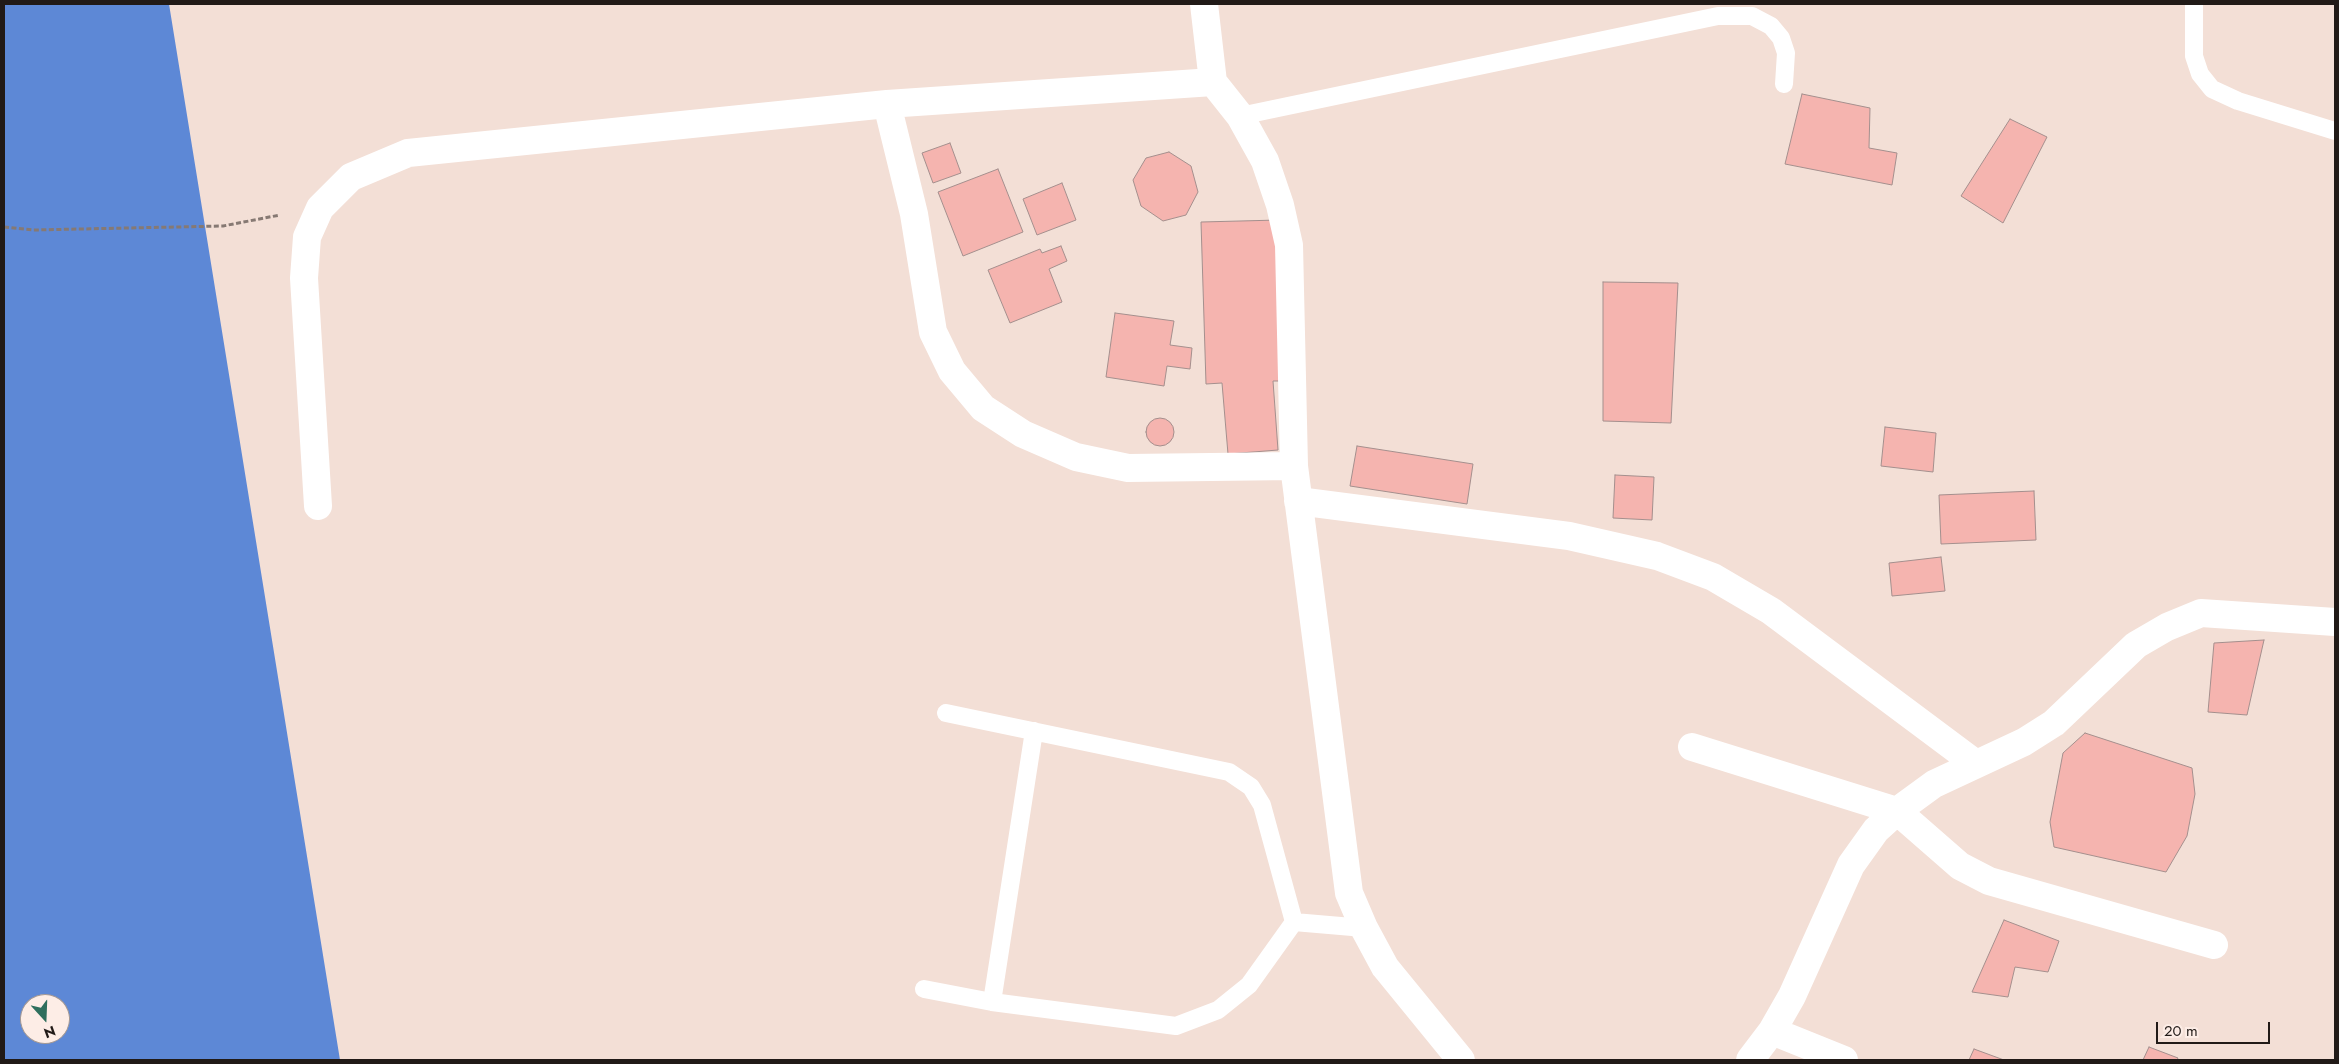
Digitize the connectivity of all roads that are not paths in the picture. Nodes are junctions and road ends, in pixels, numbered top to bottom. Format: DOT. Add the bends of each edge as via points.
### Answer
graph roads {
  1 [pos="1204,4"];
  2 [pos="2194,4"];
  3 [pos="1212,82"];
  4 [pos="1784,84"];
  5 [pos="887,104"];
  6 [pos="1240,116"];
  7 [pos="2335,131"];
  8 [pos="1294,466"];
  9 [pos="1298,501"];
  10 [pos="318,506"];
  11 [pos="2335,622"];
  12 [pos="946,712"];
  13 [pos="1034,731"];
  14 [pos="1692,747"];
  15 [pos="1976,764"];
  16 [pos="1897,811"];
  17 [pos="1294,922"];
  18 [pos="1364,928"];
  19 [pos="2214,945"];
  20 [pos="924,989"];
  21 [pos="992,1002"];
  22 [pos="1772,1031"];
  23 [pos="1461,1060"];
  24 [pos="1750,1060"];
  25 [pos="1844,1060"];
  1 -- 3 [label="street"];
  2 -- 7 [label="lane" via="2194,56 2200,74 2212,89 2238,101"];
  3 -- 5 [label="street"];
  3 -- 6 [label="street"];
  4 -- 6 [label="lane" via="1786,52 1781,38 1771,26 1752,16 1718,16"];
  5 -- 8 [label="street" via="914,214 933,332 952,371 983,408 1023,434 1076,457 1128,468"];
  5 -- 10 [label="street" via="408,153 351,177 320,208 307,237 304,278"];
  6 -- 8 [label="street" via="1265,161 1280,204 1289,245"];
  8 -- 9 [label="street"];
  9 -- 15 [label="street" via="1569,536 1658,556 1713,577 1771,611"];
  9 -- 18 [label="street" via="1349,893"];
  11 -- 15 [label="street" via="2201,613 2136,645 2054,724"];
  12 -- 13 [label="lane"];
  13 -- 17 [label="lane" via="1229,772 1250,787 1262,804"];
  13 -- 21 [label="lane"];
  14 -- 16 [label="street"];
  15 -- 16 [label="street" via="1934,784"];
  16 -- 19 [label="street" via="1960,866 1989,881"];
  16 -- 22 [label="street" via="1876,830 1851,865 1792,996"];
  17 -- 18 [label="lane"];
  17 -- 21 [label="lane" via="1249,986 1218,1010 1176,1026"];
  18 -- 23 [label="street" via="1385,967"];
  20 -- 21 [label="lane"];
  22 -- 24 [label="street"];
  22 -- 25 [label="street"];
}
